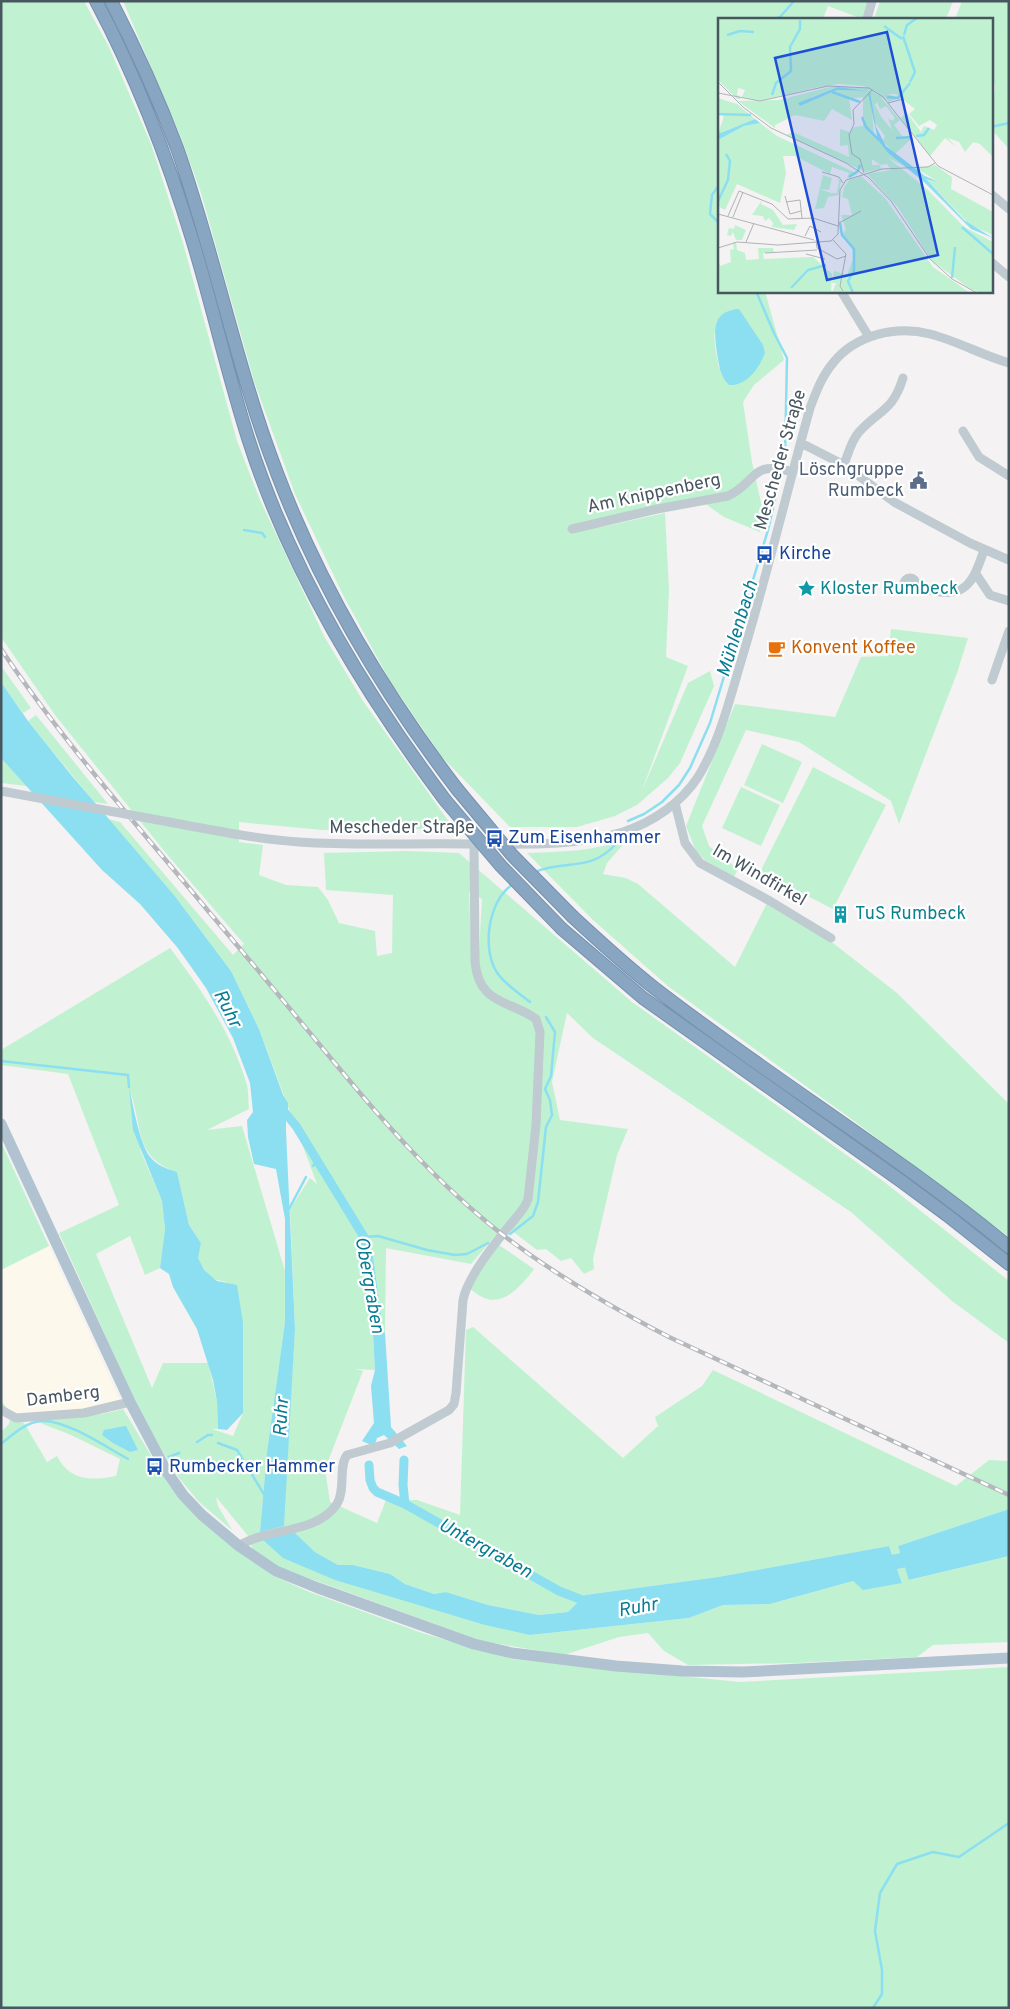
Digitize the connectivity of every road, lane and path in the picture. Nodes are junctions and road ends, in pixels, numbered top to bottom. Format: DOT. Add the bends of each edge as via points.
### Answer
graph roads {
  1 [pos="96,1"];
  2 [pos="112,1"];
  3 [pos="872,1"];
  4 [pos="867,18"];
  5 [pos="992,195"];
  6 [pos="1009,209"];
  7 [pos="992,263"];
  8 [pos="1009,277"];
  9 [pos="842,292"];
  10 [pos="869,337"];
  11 [pos="1009,363"];
  12 [pos="904,378"];
  13 [pos="963,431"];
  14 [pos="801,443"];
  15 [pos="844,465"];
  16 [pos="790,471"];
  17 [pos="1009,476"];
  18 [pos="572,529"];
  19 [pos="984,550"];
  20 [pos="1009,560"];
  21 [pos="976,574"];
  22 [pos="915,587"];
  23 [pos="1009,601"];
  24 [pos="1009,631"];
  25 [pos="992,680"];
  26 [pos="1,792"];
  27 [pos="675,803"];
  28 [pos="474,844"];
  29 [pos="831,938"];
  30 [pos="1,1124"];
  31 [pos="1009,1247"];
  32 [pos="1009,1264"];
  33 [pos="130,1402"];
  34 [pos="1,1410"];
  35 [pos="239,1546"];
  36 [pos="1009,1658"];
  1 -- 32 [label="highway, bridge" via="148,109 164,153 194,244 249,442 295,555 326,618 370,694 445,800 501,866 562,929 643,998 901,1181"];
  2 -- 31 [label="highway, bridge" via="177,149 276,472 339,610 383,686 429,753 512,855 573,917 652,986"];
  3 -- 4 [label="street"];
  5 -- 6 [label="street"];
  7 -- 8 [label="street"];
  9 -- 10 [label="street"];
  10 -- 11 [label="street, Mescheder Straße" via="894,331 928,333"];
  10 -- 14 [label="street, Mescheder Straße" via="852,346 833,363 814,397"];
  12 -- 15 [label="street" via="890,405 856,437"];
  13 -- 17 [label="street" via="980,457"];
  14 -- 15 [label="street"];
  14 -- 16 [label="street, Mescheder Straße"];
  15 -- 19 [label="street" via="894,502"];
  16 -- 18 [label="street, Am Knippenberg" via="776,468 757,471 728,496"];
  16 -- 27 [label="street, Mescheder Straße" via="750,632 727,709 697,777"];
  19 -- 20 [label="street"];
  19 -- 21 [label="street"];
  21 -- 22 [label="street" via="970,584 956,591 934,592"];
  21 -- 23 [label="street" via="990,595"];
  24 -- 25 [label="street"];
  26 -- 28 [label="street, Mescheder Straße, bridge" via="296,842"];
  27 -- 28 [label="street, Mescheder Straße" via="642,824 597,838 549,844"];
  27 -- 29 [label="street, Im Windfirkel" via="685,843 700,863"];
  28 -- 35 [label="street" via="475,962 478,977 491,996 536,1019 540,1032 529,1194 524,1208 499,1238 465,1291 454,1404 445,1414 402,1437 346,1457 340,1497 332,1510 320,1518 302,1526 259,1536"];
  30 -- 33 [label="main road"];
  33 -- 34 [label="street, Damberg" via="84,1414 25,1418 16,1418"];
  33 -- 35 [label="main road" via="176,1486 202,1515"];
  35 -- 36 [label="main road" via="268,1567 297,1580 474,1644 524,1655 634,1668 743,1672"];
}
